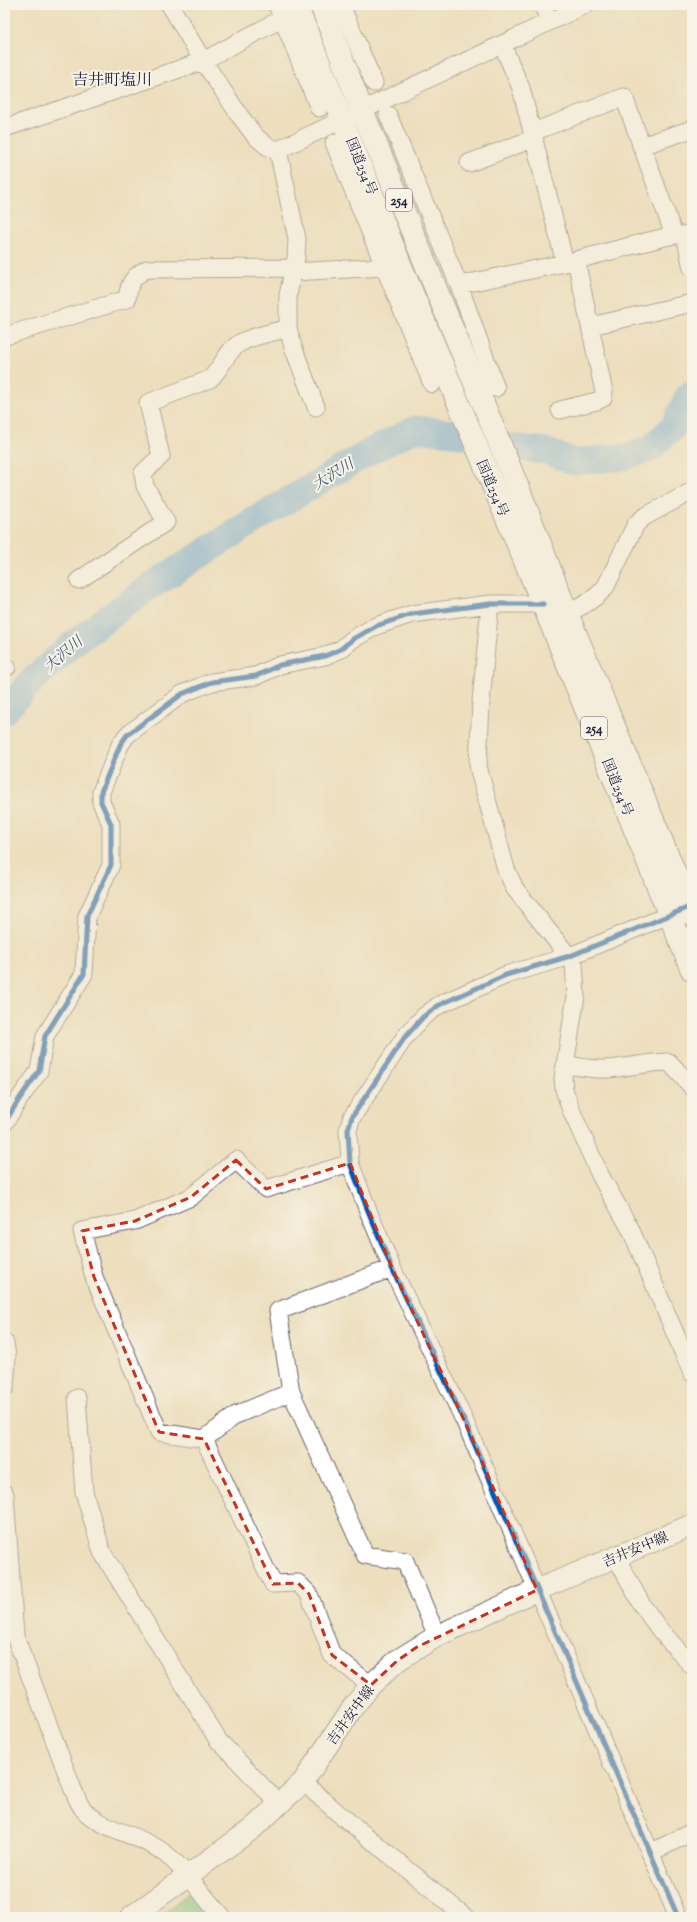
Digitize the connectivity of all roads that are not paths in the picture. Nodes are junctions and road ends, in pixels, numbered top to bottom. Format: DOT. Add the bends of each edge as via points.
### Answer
graph roads {
  1 [pos="170,5"];
  2 [pos="321,5"];
  3 [pos="341,5"];
  4 [pos="542,5"];
  5 [pos="585,5"];
  6 [pos="285,8"];
  7 [pos="550,21"];
  8 [pos="502,44"];
  9 [pos="203,60"];
  10 [pos="374,83"];
  11 [pos="319,108"];
  12 [pos="353,114"];
  13 [pos="388,115"];
  14 [pos="5,128"];
  15 [pos="692,128"];
  16 [pos="534,135"];
  17 [pos="334,143"];
  18 [pos="641,146"];
  19 [pos="278,150"];
  20 [pos="469,163"];
  21 [pos="401,205"];
  22 [pos="684,234"];
  23 [pos="439,239"];
  24 [pos="571,262"];
  25 [pos="385,267"];
  26 [pos="692,268"];
  27 [pos="293,270"];
  28 [pos="459,285"];
  29 [pos="692,303"];
  30 [pos="591,326"];
  31 [pos="288,328"];
  32 [pos="5,336"];
  33 [pos="432,384"];
  34 [pos="488,391"];
  35 [pos="316,407"];
  36 [pos="560,410"];
  37 [pos="692,491"];
  38 [pos="79,580"];
  39 [pos="490,604"];
  40 [pos="543,604"];
  41 [pos="567,613"];
  42 [pos="686,910"];
  43 [pos="570,956"];
  44 [pos="692,970"];
  45 [pos="565,1065"];
  46 [pos="692,1087"];
  47 [pos="5,1122"];
  48 [pos="350,1163"];
  49 [pos="392,1268"];
  50 [pos="5,1343"];
  51 [pos="692,1373"];
  52 [pos="5,1388"];
  53 [pos="291,1392"];
  54 [pos="77,1398"];
  55 [pos="204,1439"];
  56 [pos="5,1494"];
  57 [pos="692,1525"];
  58 [pos="616,1557"];
  59 [pos="537,1590"];
  60 [pos="437,1636"];
  61 [pos="692,1666"];
  62 [pos="371,1685"];
  63 [pos="304,1782"];
  64 [pos="280,1805"];
  65 [pos="692,1832"];
  66 [pos="650,1852"];
  67 [pos="189,1876"];
  68 [pos="131,1917"];
  69 [pos="222,1917"];
  70 [pos="466,1917"];
  71 [pos="678,1917"];
  1 -- 9 [label="street"];
  2 -- 12 [label="highway, 国道254号 / 254"];
  3 -- 10 [label="street"];
  4 -- 7 [label="street"];
  5 -- 7 [label="street"];
  6 -- 9 [label="street"];
  6 -- 11 [label="street"];
  6 -- 12 [label="highway, 国道254号 / 254" via="312,41"];
  7 -- 8 [label="street"];
  8 -- 12 [label="street"];
  8 -- 16 [label="street" via="521,88"];
  9 -- 14 [label="street"];
  9 -- 19 [label="street" via="255,136 268,147"];
  12 -- 19 [label="street"];
  12 -- 21 [label="highway, 国道254号 / 254"];
  12 -- 40 [label="highway, 国道254号 / 254" via="405,276"];
  13 -- 23 [label="street"];
  15 -- 18 [label="street"];
  16 -- 18 [label="street" via="624,97"];
  16 -- 20 [label="street"];
  16 -- 24 [label="street"];
  17 -- 25 [label="street"];
  18 -- 22 [label="street"];
  19 -- 27 [label="street" via="297,240"];
  21 -- 23 [label="street"];
  21 -- 34 [label="highway, 国道254号 / 254"];
  22 -- 24 [label="street"];
  22 -- 26 [label="street"];
  23 -- 28 [label="street"];
  24 -- 28 [label="street"];
  24 -- 30 [label="street"];
  25 -- 27 [label="street"];
  25 -- 33 [label="street"];
  27 -- 31 [label="street" via="288,295"];
  27 -- 32 [label="street" via="147,269 132,280 127,298"];
  28 -- 34 [label="street"];
  29 -- 30 [label="street"];
  30 -- 36 [label="street" via="603,398"];
  31 -- 35 [label="street"];
  31 -- 38 [label="street" via="240,343 210,379 148,403 161,456 143,473 144,486 166,522"];
  34 -- 41 [label="highway, 国道254号 / 254" via="519,490"];
  37 -- 41 [label="street" via="636,524 605,588 583,606"];
  39 -- 40 [label="street"];
  39 -- 43 [label="street" via="481,702 478,765 480,774 506,869 515,889"];
  39 -- 47 [label="street" via="412,614 376,626 341,649 324,656 280,665 256,676 212,682 182,694 127,735 120,745 101,792 101,802 111,824 111,865 87,916 84,974 45,1036 39,1072"];
  40 -- 42 [label="highway, 国道254号 / 254"];
  41 -- 42 [label="highway, 国道254号 / 254"];
  42 -- 43 [label="street"];
  42 -- 44 [label="highway, 国道254号 / 254"];
  43 -- 45 [label="street" via="574,963 576,996"];
  43 -- 48 [label="street" via="506,975 439,1006 423,1017 405,1038 352,1117 348,1130"];
  45 -- 46 [label="street" via="603,1069 670,1062"];
  45 -- 51 [label="street" via="564,1089 571,1110 600,1175 630,1230"];
  48 -- 49 [label="street"];
  48 -- 55 [label="street" via="266,1189 236,1160 191,1197 135,1221 82,1230 94,1277 159,1432"];
  49 -- 53 [label="street" via="278,1312"];
  49 -- 59 [label="street" via="465,1422"];
  50 -- 52 [label="street"];
  53 -- 55 [label="street" via="236,1415"];
  53 -- 60 [label="street" via="365,1555 405,1561"];
  54 -- 64 [label="street" via="84,1492 102,1552 218,1740"];
  55 -- 62 [label="street" via="273,1584 298,1583 309,1594 332,1656"];
  56 -- 67 [label="street" via="15,1636 78,1801 92,1818 160,1849"];
  57 -- 58 [label="main road, 吉井安中線"];
  58 -- 59 [label="main road, 吉井安中線"];
  58 -- 61 [label="street" via="642,1605"];
  59 -- 60 [label="main road, 吉井安中線"];
  59 -- 66 [label="street"];
  60 -- 62 [label="main road, 吉井安中線" via="398,1660"];
  62 -- 63 [label="main road, 吉井安中線" via="352,1707"];
  63 -- 64 [label="main road, 吉井安中線"];
  63 -- 70 [label="street" via="338,1813"];
  64 -- 67 [label="main road, 吉井安中線" via="252,1830"];
  65 -- 66 [label="street"];
  66 -- 71 [label="street"];
  67 -- 68 [label="main road, 吉井安中線"];
  67 -- 69 [label="street"];
}
